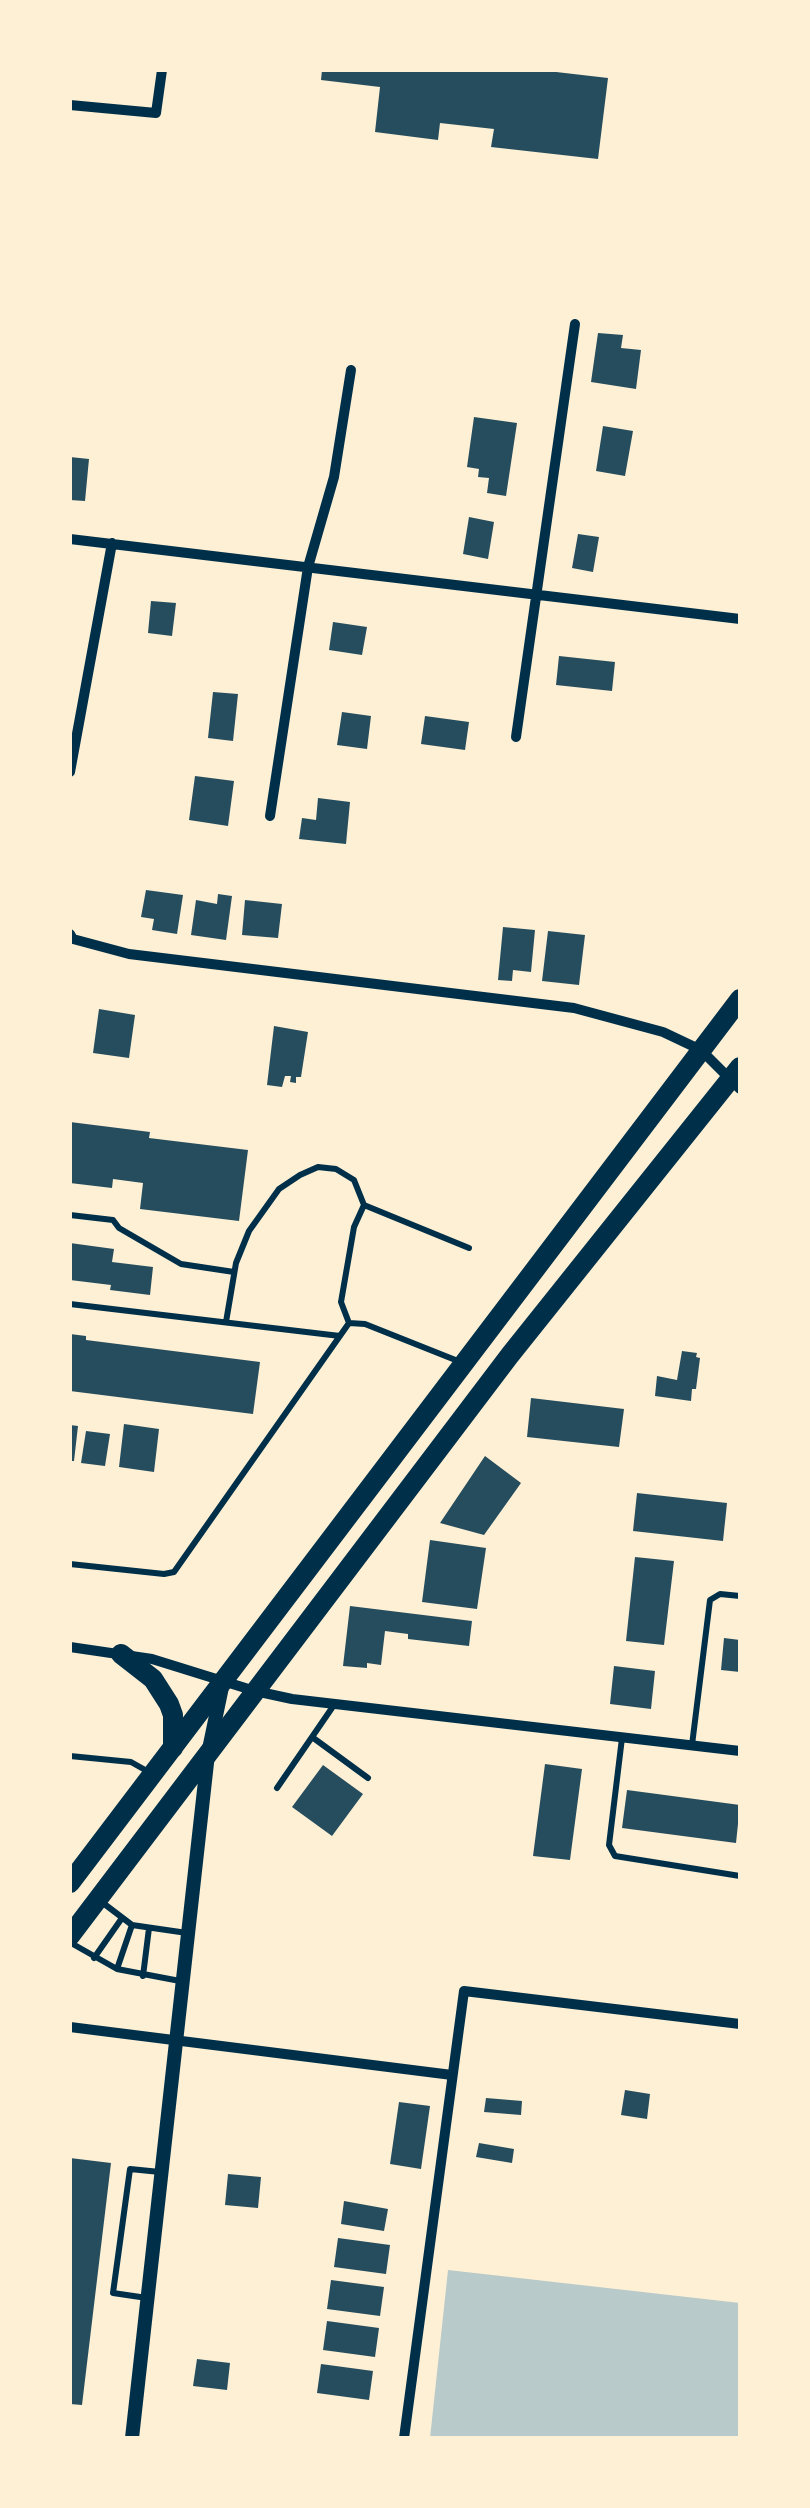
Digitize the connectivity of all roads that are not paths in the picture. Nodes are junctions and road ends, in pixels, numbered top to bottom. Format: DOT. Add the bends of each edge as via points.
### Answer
graph roads {
  1 [pos="162,70"];
  2 [pos="70,106"];
  3 [pos="575,324"];
  4 [pos="351,370"];
  5 [pos="70,538"];
  6 [pos="112,543"];
  7 [pos="308,567"];
  8 [pos="536,596"];
  9 [pos="740,620"];
  10 [pos="516,737"];
  11 [pos="70,772"];
  12 [pos="270,816"];
  13 [pos="71,936"];
  14 [pos="740,998"];
  15 [pos="701,1050"];
  16 [pos="737,1079"];
  17 [pos="364,1205"];
  18 [pos="70,1215"];
  19 [pos="469,1248"];
  20 [pos="234,1272"];
  21 [pos="70,1304"];
  22 [pos="226,1322"];
  23 [pos="350,1323"];
  24 [pos="340,1336"];
  25 [pos="464,1363"];
  26 [pos="70,1564"];
  27 [pos="740,1596"];
  28 [pos="70,1646"];
  29 [pos="121,1654"];
  30 [pos="223,1681"];
  31 [pos="254,1691"];
  32 [pos="335,1704"];
  33 [pos="622,1736"];
  34 [pos="312,1737"];
  35 [pos="692,1745"];
  36 [pos="172,1748"];
  37 [pos="740,1751"];
  38 [pos="208,1754"];
  39 [pos="70,1756"];
  40 [pos="152,1774"];
  41 [pos="368,1778"];
  42 [pos="277,1788"];
  43 [pos="740,1876"];
  44 [pos="70,1883"];
  45 [pos="98,1899"];
  46 [pos="122,1918"];
  47 [pos="132,1925"];
  48 [pos="149,1928"];
  49 [pos="188,1933"];
  50 [pos="70,1939"];
  51 [pos="94,1958"];
  52 [pos="116,1969"];
  53 [pos="143,1976"];
  54 [pos="182,1982"];
  55 [pos="740,2024"];
  56 [pos="70,2027"];
  57 [pos="176,2041"];
  58 [pos="452,2075"];
  59 [pos="162,2172"];
  60 [pos="148,2298"];
  61 [pos="132,2438"];
  62 [pos="404,2438"];
  1 -- 2 [label="street" via="156,113"];
  3 -- 8 [label="street"];
  4 -- 7 [label="street" via="334,477"];
  5 -- 6 [label="street"];
  6 -- 7 [label="street"];
  6 -- 11 [label="street"];
  7 -- 8 [label="street"];
  7 -- 12 [label="street"];
  8 -- 9 [label="street"];
  8 -- 10 [label="street"];
  13 -- 15 [label="street" via="129,954 574,1008 663,1032"];
  14 -- 15 [label="highway"];
  15 -- 16 [label="street"];
  15 -- 25 [label="highway"];
  16 -- 31 [label="highway" via="510,1356"];
  17 -- 19 [label="lane"];
  17 -- 20 [label="lane" via="354,1180 336,1169 300,1174 266,1204"];
  17 -- 23 [label="lane" via="342,1302"];
  18 -- 20 [label="lane" via="113,1220 181,1264"];
  20 -- 22 [label="lane"];
  21 -- 22 [label="lane"];
  22 -- 24 [label="lane"];
  23 -- 24 [label="lane"];
  23 -- 25 [label="lane"];
  24 -- 26 [label="lane" via="174,1572"];
  25 -- 30 [label="highway"];
  27 -- 35 [label="lane" via="710,1600"];
  28 -- 29 [label="street"];
  29 -- 30 [label="street"];
  29 -- 36 [label="highway" via="153,1679 169,1704"];
  30 -- 31 [label="street"];
  30 -- 36 [label="highway"];
  30 -- 38 [label="street"];
  31 -- 32 [label="street"];
  31 -- 38 [label="highway"];
  32 -- 33 [label="street"];
  32 -- 34 [label="lane"];
  33 -- 35 [label="street"];
  33 -- 43 [label="lane" via="609,1845 615,1856"];
  34 -- 41 [label="lane"];
  34 -- 42 [label="lane"];
  35 -- 37 [label="street"];
  36 -- 40 [label="highway"];
  38 -- 45 [label="highway"];
  38 -- 49 [label="street"];
  39 -- 40 [label="lane" via="131,1762"];
  40 -- 44 [label="highway"];
  45 -- 46 [label="lane"];
  45 -- 50 [label="highway"];
  46 -- 47 [label="lane"];
  46 -- 51 [label="lane"];
  47 -- 48 [label="lane"];
  47 -- 52 [label="lane"];
  48 -- 49 [label="lane"];
  48 -- 53 [label="lane"];
  49 -- 54 [label="street"];
  50 -- 51 [label="lane"];
  51 -- 52 [label="lane"];
  52 -- 53 [label="lane"];
  53 -- 54 [label="lane"];
  54 -- 57 [label="street"];
  55 -- 58 [label="street" via="464,1991"];
  56 -- 57 [label="street"];
  57 -- 58 [label="street"];
  57 -- 59 [label="street"];
  58 -- 62 [label="street"];
  59 -- 60 [label="street"];
  59 -- 60 [label="lane" via="130,2169 113,2293"];
  60 -- 61 [label="street"];
}
